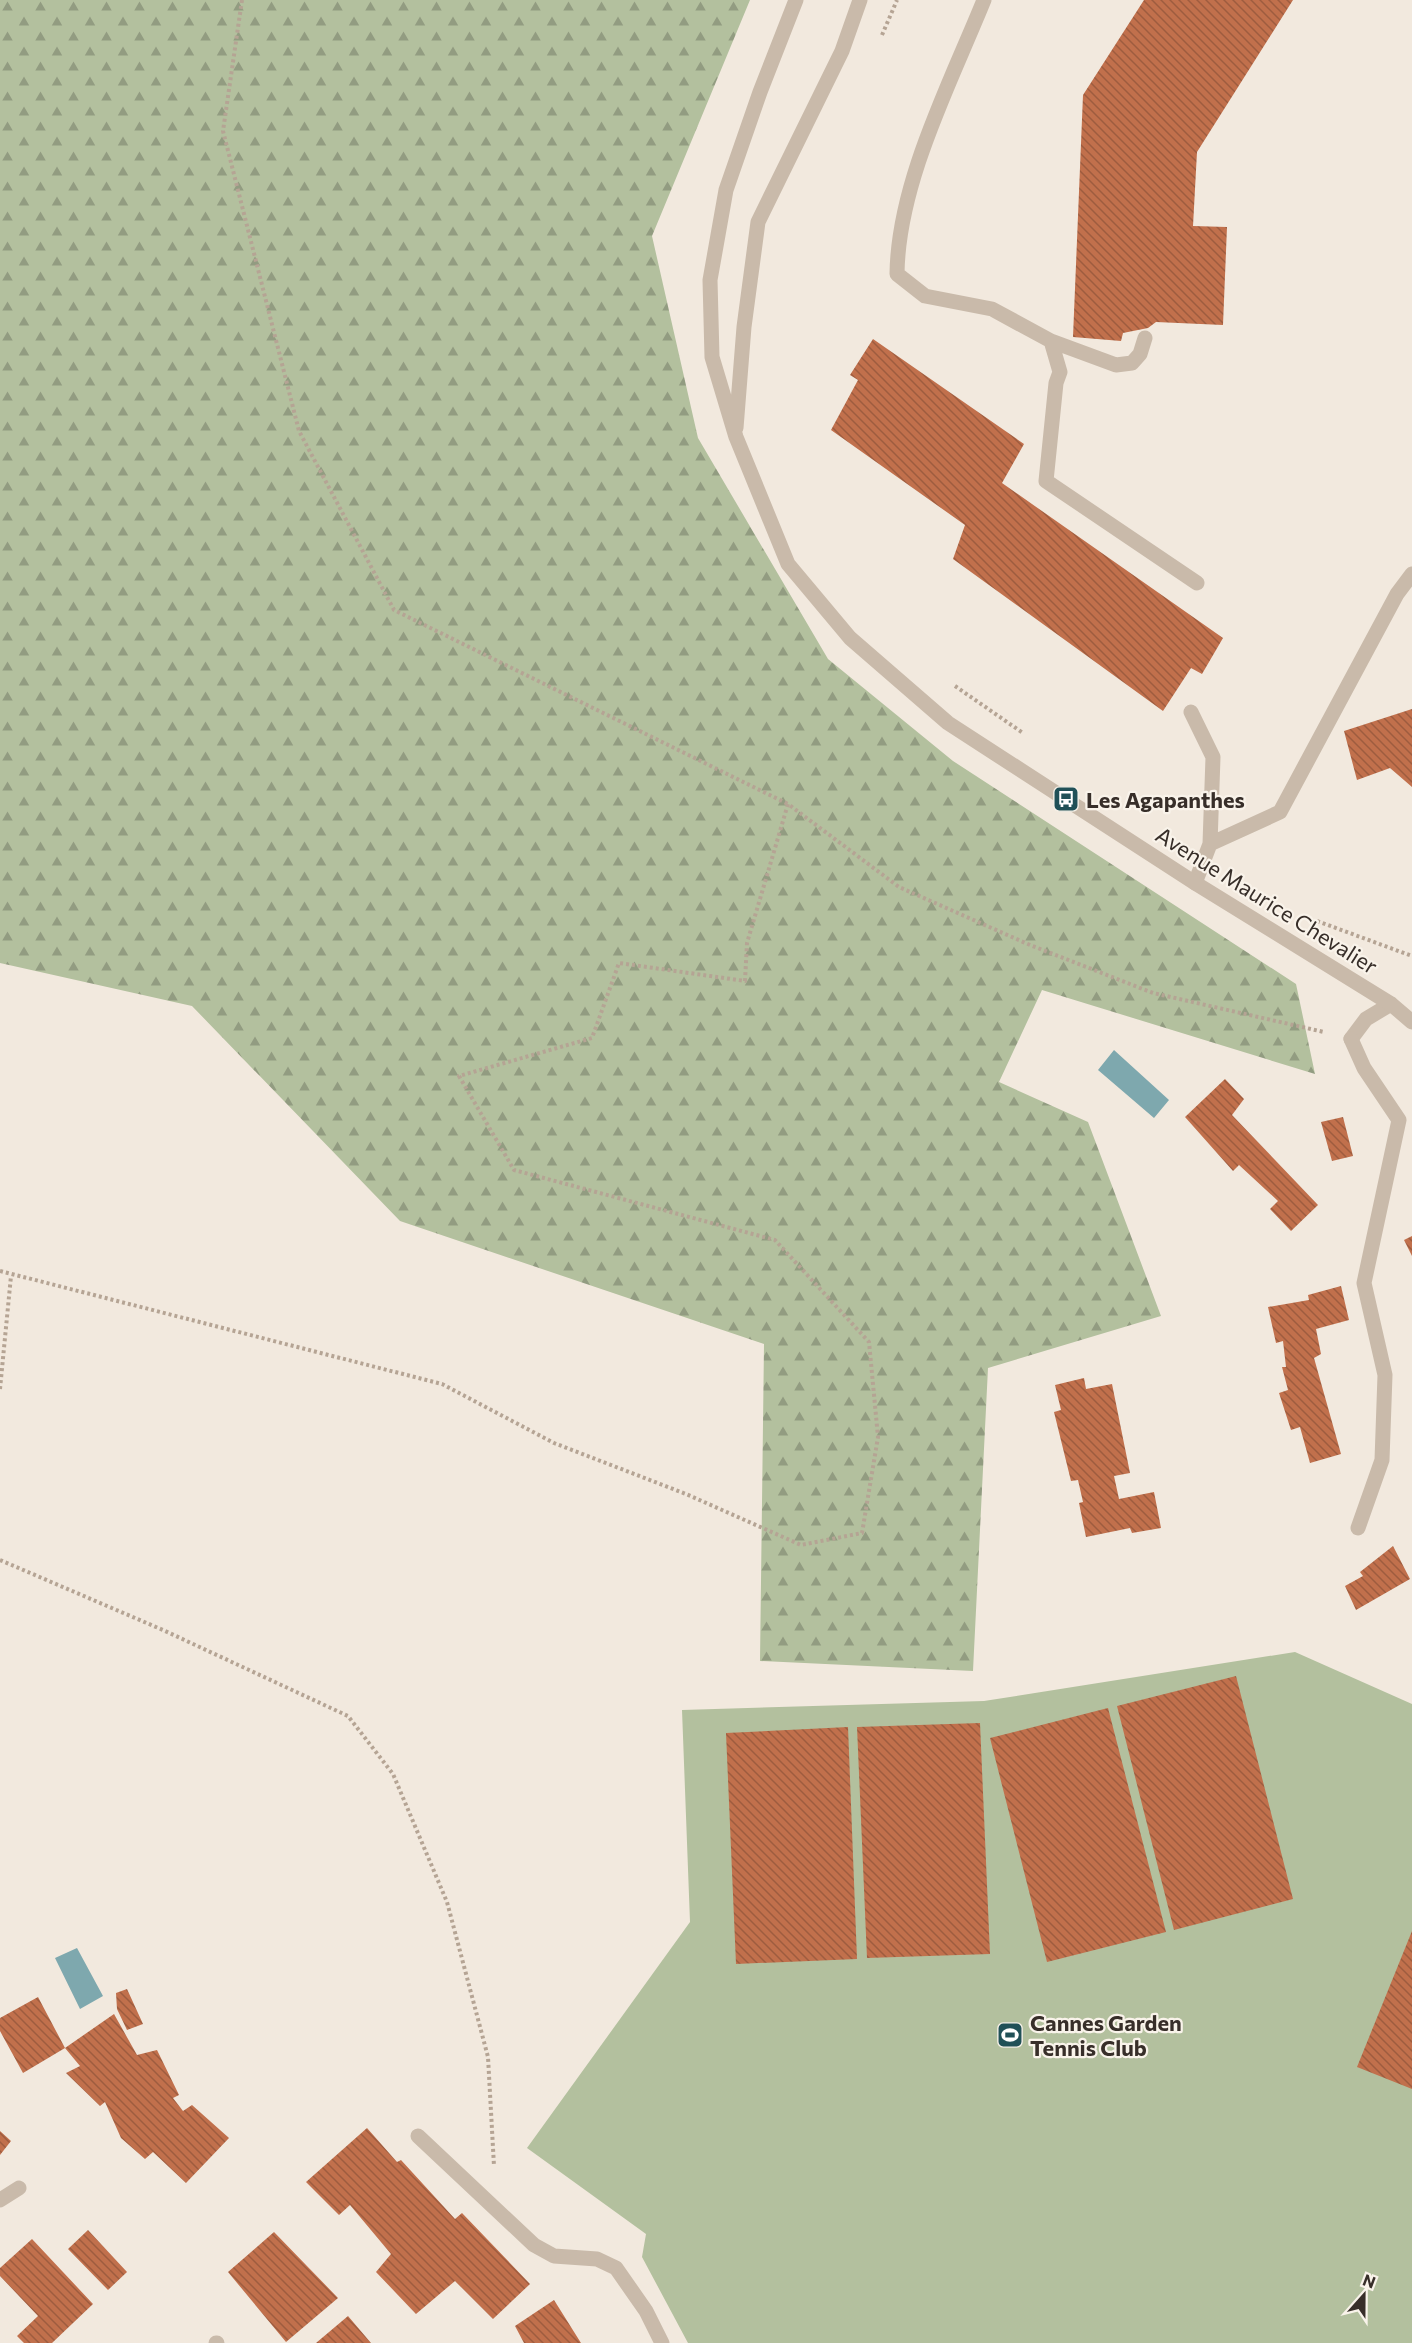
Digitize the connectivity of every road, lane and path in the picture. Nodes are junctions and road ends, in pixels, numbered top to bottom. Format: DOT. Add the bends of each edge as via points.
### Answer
graph roads {
  1 [pos="242,0"];
  2 [pos="796,0"];
  3 [pos="860,0"];
  4 [pos="897,0"];
  5 [pos="984,0"];
  6 [pos="879,41"];
  7 [pos="1144,338"];
  8 [pos="1051,341"];
  9 [pos="736,437"];
  10 [pos="1412,574"];
  11 [pos="1197,583"];
  12 [pos="946,680"];
  13 [pos="1191,712"];
  14 [pos="1030,737"];
  15 [pos="788,804"];
  16 [pos="1210,844"];
  17 [pos="1195,883"];
  18 [pos="1312,919"];
  19 [pos="1412,956"];
  20 [pos="1391,1004"];
  21 [pos="1412,1022"];
  22 [pos="1351,1039"];
  23 [pos="0,1271"];
  24 [pos="10,1276"];
  25 [pos="0,1389"];
  26 [pos="1358,1528"];
  27 [pos="0,1560"];
  28 [pos="418,2136"];
  29 [pos="494,2168"];
  30 [pos="19,2188"];
  31 [pos="0,2200"];
  32 [pos="662,2343"];
  1 -- 15 [label="path" via="223,131 299,431 394,610"];
  2 -- 9 [label="street, Avenue Maurice Chevalier" via="726,190 710,280 712,357"];
  3 -- 9 [label="street, Avenue Maurice Chevalier" via="842,51 758,222 744,327"];
  4 -- 6 [label="path"];
  5 -- 8 [label="street" via="921,158 897,242 897,274 925,296 992,309"];
  7 -- 8 [label="street" via="1140,354 1132,363 1116,365"];
  8 -- 11 [label="street" via="1060,372 1046,481"];
  9 -- 17 [label="street, Avenue Maurice Chevalier" via="788,564 850,638 948,723"];
  10 -- 16 [label="street" via="1397,594 1280,812"];
  12 -- 14 [label="path"];
  13 -- 16 [label="street" via="1213,757"];
  15 -- 22 [label="path" via="899,887 1030,945 1154,993"];
  15 -- 24 [label="path" via="747,943 745,981 619,963 592,1038 459,1076 514,1170 775,1240 869,1342 878,1437 862,1533 801,1545 686,1494 554,1443 442,1384"];
  16 -- 17 [label="street"];
  17 -- 20 [label="street, Avenue Maurice Chevalier"];
  18 -- 19 [label="path"];
  20 -- 21 [label="street, Avenue Maurice Chevalier"];
  20 -- 22 [label="street" via="1366,1019"];
  22 -- 26 [label="street" via="1364,1068 1399,1120 1364,1283 1385,1375 1382,1460"];
  23 -- 24 [label="path"];
  24 -- 25 [label="path"];
  27 -- 29 [label="path" via="348,1716 393,1774 447,1902 488,2057"];
  28 -- 32 [label="street" via="534,2245 554,2256 597,2259 616,2268 646,2311"];
  30 -- 31 [label="street"];
}
